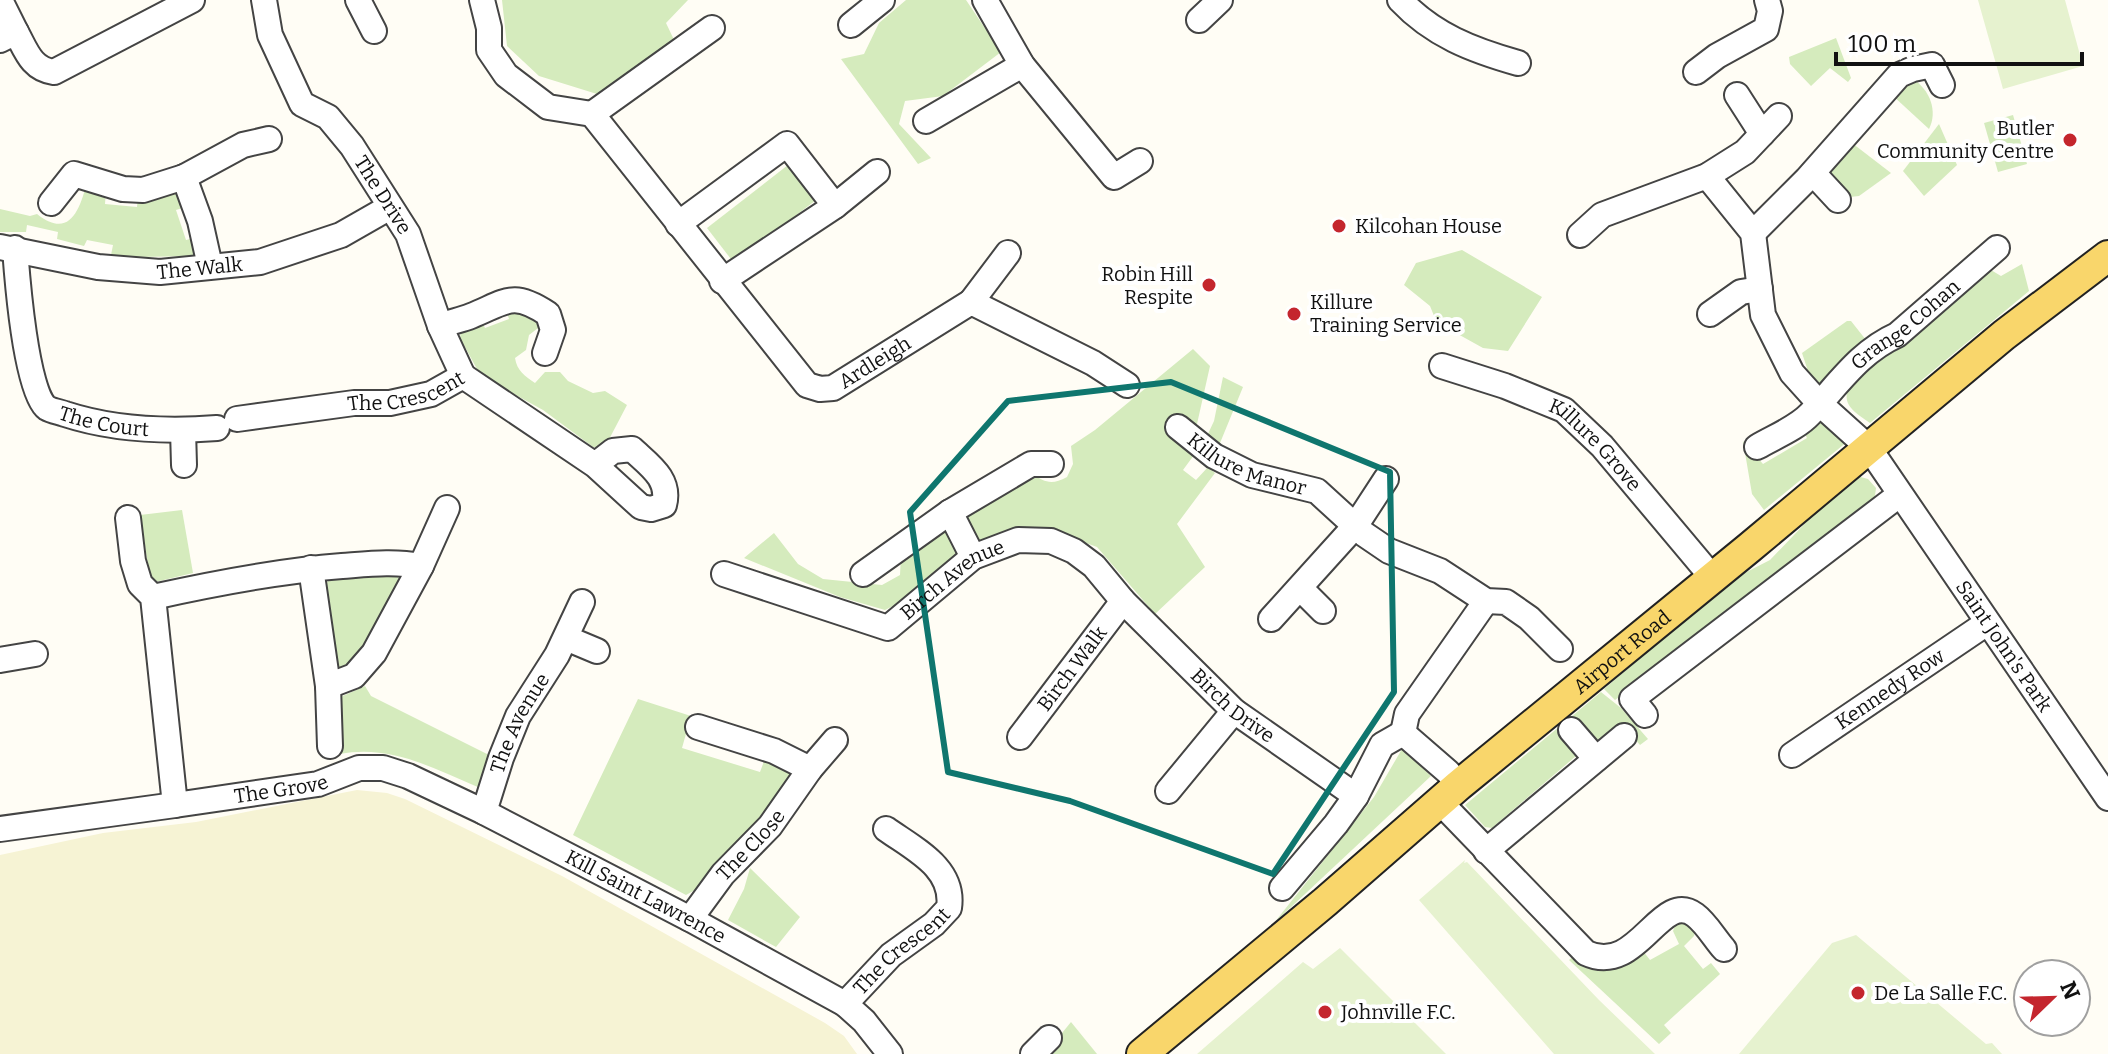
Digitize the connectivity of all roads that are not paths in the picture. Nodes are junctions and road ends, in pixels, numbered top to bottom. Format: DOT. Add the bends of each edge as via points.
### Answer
graph roads {
  1 [pos="0,0"];
  2 [pos="192,0"];
  3 [pos="264,0"];
  4 [pos="358,0"];
  5 [pos="482,0"];
  6 [pos="882,0"];
  7 [pos="985,0"];
  8 [pos="1220,0"];
  9 [pos="1400,0"];
  10 [pos="1767,0"];
  11 [pos="1199,20"];
  12 [pos="851,25"];
  13 [pos="698,29"];
  14 [pos="374,31"];
  15 [pos="8,36"];
  16 [pos="1518,63"];
  17 [pos="1022,65"];
  18 [pos="1696,72"];
  19 [pos="1942,85"];
  20 [pos="1737,95"];
  21 [pos="592,114"];
  22 [pos="926,121"];
  23 [pos="269,139"];
  24 [pos="1140,161"];
  25 [pos="877,172"];
  26 [pos="1813,173"];
  27 [pos="1707,176"];
  28 [pos="184,177"];
  29 [pos="1838,200"];
  30 [pos="51,203"];
  31 [pos="835,206"];
  32 [pos="390,207"];
  33 [pos="678,224"];
  34 [pos="1753,233"];
  35 [pos="1580,235"];
  36 [pos="8,248"];
  37 [pos="1997,248"];
  38 [pos="1008,253"];
  39 [pos="2108,256"];
  40 [pos="210,266"];
  41 [pos="722,281"];
  42 [pos="1760,289"];
  43 [pos="971,302"];
  44 [pos="1710,314"];
  45 [pos="440,326"];
  46 [pos="545,353"];
  47 [pos="1442,366"];
  48 [pos="463,376"];
  49 [pos="1127,385"];
  50 [pos="1819,403"];
  51 [pos="227,423"];
  52 [pos="1178,427"];
  53 [pos="183,430"];
  54 [pos="1757,447"];
  55 [pos="1869,448"];
  56 [pos="1051,464"];
  57 [pos="184,465"];
  58 [pos="595,465"];
  59 [pos="1386,479"];
  60 [pos="1899,495"];
  61 [pos="447,508"];
  62 [pos="950,512"];
  63 [pos="128,518"];
  64 [pos="1356,525"];
  65 [pos="973,557"];
  66 [pos="421,566"];
  67 [pos="311,568"];
  68 [pos="724,574"];
  69 [pos="863,574"];
  70 [pos="1712,577"];
  71 [pos="1300,588"];
  72 [pos="153,597"];
  73 [pos="1123,601"];
  74 [pos="1486,601"];
  75 [pos="582,602"];
  76 [pos="1323,611"];
  77 [pos="1271,619"];
  78 [pos="1987,623"];
  79 [pos="566,638"];
  80 [pos="1560,649"];
  81 [pos="597,651"];
  82 [pos="35,654"];
  83 [pos="0,660"];
  84 [pos="328,686"];
  85 [pos="1234,711"];
  86 [pos="1645,715"];
  87 [pos="698,727"];
  88 [pos="1571,730"];
  89 [pos="1403,733"];
  90 [pos="1624,736"];
  91 [pos="1020,737"];
  92 [pos="835,740"];
  93 [pos="330,746"];
  94 [pos="1792,755"];
  95 [pos="1596,759"];
  96 [pos="383,768"];
  97 [pos="810,769"];
  98 [pos="1168,791"];
  99 [pos="1449,793"];
  100 [pos="1356,796"];
  101 [pos="2108,798"];
  102 [pos="175,805"];
  103 [pos="484,812"];
  104 [pos="0,829"];
  105 [pos="886,829"];
  106 [pos="1486,851"];
  107 [pos="1282,888"];
  108 [pos="690,919"];
  109 [pos="1724,949"];
  110 [pos="845,1004"];
  111 [pos="890,1054"];
  112 [pos="1142,1054"];
  1 -- 15 [label="street"];
  2 -- 15 [label="street" via="54,72 42,71"];
  3 -- 32 [label="street, The Drive" via="270,35 302,104 328,117"];
  4 -- 14 [label="street"];
  5 -- 21 [label="street" via="489,50 506,75 548,107"];
  6 -- 12 [label="street"];
  7 -- 17 [label="street"];
  8 -- 11 [label="street"];
  9 -- 16 [label="street" via="1423,21 1472,50"];
  10 -- 18 [label="street" via="1766,29"];
  13 -- 21 [label="street"];
  17 -- 22 [label="street"];
  17 -- 24 [label="street" via="1114,177"];
  19 -- 26 [label="street" via="1932,65 1899,75"];
  20 -- 27 [label="street" via="1770,125 1745,152"];
  21 -- 33 [label="street, Ardleigh"];
  23 -- 28 [label="street" via="243,145"];
  25 -- 31 [label="street"];
  26 -- 29 [label="street"];
  26 -- 34 [label="street"];
  27 -- 34 [label="street"];
  27 -- 35 [label="street" via="1602,215"];
  28 -- 30 [label="street" via="143,190 74,174"];
  28 -- 40 [label="street"];
  31 -- 33 [label="street" via="782,135"];
  31 -- 41 [label="street"];
  32 -- 40 [label="street, The Walk" via="341,235 260,262"];
  32 -- 45 [label="street, The Drive" via="408,234"];
  33 -- 41 [label="street, Ardleigh"];
  34 -- 42 [label="street"];
  36 -- 40 [label="street, The Walk" via="98,267 160,272"];
  36 -- 53 [label="street, The Court" via="36,394 47,408 109,425"];
  37 -- 50 [label="street, Grange Cohan" via="1897,335 1878,343"];
  38 -- 43 [label="street, Ardleigh"];
  39 -- 55 [label="main road, Airport Road"];
  41 -- 43 [label="street, Ardleigh" via="807,385 820,389 833,388"];
  42 -- 44 [label="street" via="1741,292"];
  42 -- 50 [label="street" via="1763,315 1792,373"];
  43 -- 49 [label="street"];
  45 -- 46 [label="street" via="505,299 532,303 548,314 553,330"];
  45 -- 48 [label="street, The Drive"];
  47 -- 70 [label="street, Killure Grove" via="1564,410 1602,446"];
  48 -- 51 [label="street, The Crescent" via="431,394 390,403 354,403"];
  48 -- 58 [label="street, The Crescent"];
  50 -- 54 [label="street, Grange Cohan" via="1808,416"];
  50 -- 55 [label="street"];
  51 -- 53 [label="street, The Court"];
  52 -- 64 [label="street, Killure Manor" via="1214,456 1252,475 1317,491"];
  53 -- 57 [label="street"];
  55 -- 60 [label="street, Saint John's Park"];
  55 -- 70 [label="main road, Airport Road"];
  56 -- 62 [label="street" via="1031,464"];
  59 -- 64 [label="street"];
  60 -- 78 [label="street, Saint John's Park"];
  60 -- 86 [label="street" via="1632,699"];
  61 -- 66 [label="street"];
  62 -- 65 [label="street"];
  62 -- 69 [label="street"];
  63 -- 72 [label="street" via="140,584"];
  64 -- 71 [label="street"];
  64 -- 74 [label="street, Killure Manor" via="1389,551 1440,571"];
  65 -- 68 [label="street, Birch Avenue" via="888,628"];
  65 -- 73 [label="street, Birch Avenue" via="1018,540 1051,541 1094,566"];
  66 -- 67 [label="street" via="398,562"];
  66 -- 84 [label="street" via="374,653 354,676"];
  67 -- 72 [label="street"];
  67 -- 84 [label="street, The Grove"];
  70 -- 99 [label="main road, Airport Road"];
  71 -- 76 [label="street"];
  71 -- 77 [label="street"];
  72 -- 102 [label="street"];
  73 -- 85 [label="street, Birch Drive"];
  73 -- 91 [label="street, Birch Walk"];
  74 -- 80 [label="street, Killure Manor" via="1506,602"];
  74 -- 89 [label="street" via="1407,714"];
  75 -- 79 [label="street, The Avenue"];
  78 -- 94 [label="street, Kennedy Row"];
  78 -- 101 [label="street, Saint John's Park"];
  79 -- 81 [label="street"];
  79 -- 103 [label="street, The Avenue" via="518,716"];
  82 -- 83 [label="street"];
  84 -- 93 [label="street, The Grove"];
  85 -- 98 [label="street"];
  85 -- 100 [label="street, Birch Drive"];
  87 -- 97 [label="street" via="774,751"];
  88 -- 95 [label="street"];
  89 -- 99 [label="street" via="1448,772"];
  89 -- 100 [label="street" via="1382,745"];
  90 -- 95 [label="street"];
  92 -- 97 [label="street, The Close"];
  95 -- 106 [label="street"];
  96 -- 102 [label="street, The Grove" via="359,768 318,784"];
  96 -- 103 [label="street, Kill Saint Lawrence"];
  97 -- 108 [label="street, The Close" via="770,826 723,874"];
  99 -- 106 [label="street"];
  99 -- 112 [label="main road, Airport Road"];
  100 -- 107 [label="street"];
  102 -- 104 [label="street, The Grove"];
  103 -- 108 [label="street, Kill Saint Lawrence"];
  105 -- 110 [label="street, The Crescent" via="937,866 949,885 949,908 891,955"];
  106 -- 109 [label="street" via="1586,953 1599,959 1624,952 1670,913 1684,910 1696,915"];
  108 -- 110 [label="street, Kill Saint Lawrence"];
  110 -- 111 [label="street, Kill Saint Lawrence"];
}
